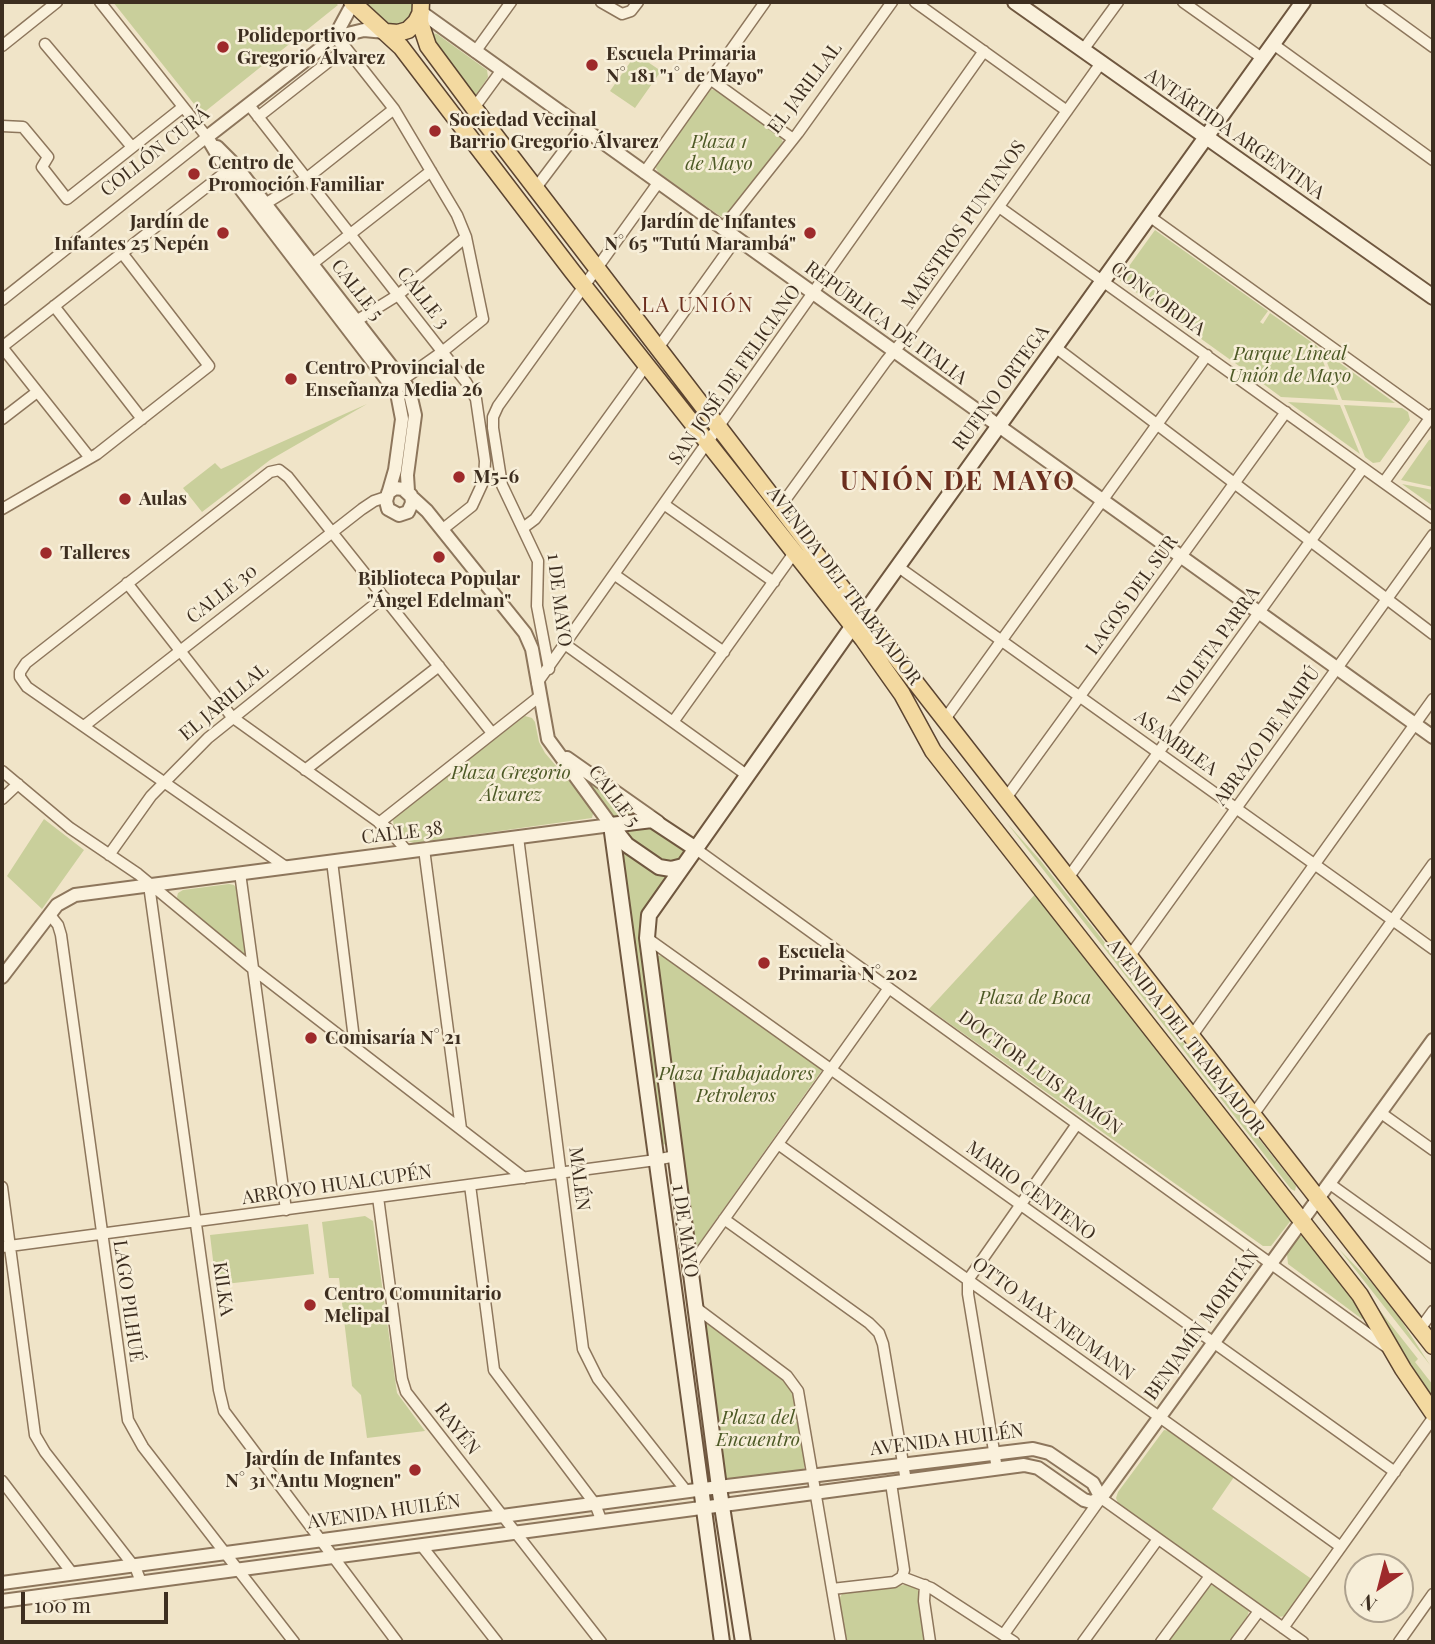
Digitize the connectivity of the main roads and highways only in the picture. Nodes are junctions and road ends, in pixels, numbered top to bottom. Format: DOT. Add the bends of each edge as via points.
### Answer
graph roads {
  1 [pos="353,2"];
  2 [pos="1015,2"];
  3 [pos="1298,4"];
  4 [pos="423,5"];
  5 [pos="386,32"];
  6 [pos="1206,137"];
  7 [pos="1433,298"];
  8 [pos="857,621"];
  9 [pos="659,822"];
  10 [pos="611,825"];
  11 [pos="695,849"];
  12 [pos="683,866"];
  13 [pos="1433,1346"];
  14 [pos="1433,1415"];
  15 [pos="722,1642"];
  16 [pos="743,1642"];
  1 -- 5 [label="main road, AVENIDA DEL TRABAJADOR"];
  2 -- 6 [label="main road, ANTÁRTIDA ARGENTINA"];
  3 -- 6 [label="main road, RUFINO ORTEGA"];
  4 -- 5 [label="main road, COLLÓN CURÁ" via="408,30"];
  4 -- 8 [label="main road, AVENIDA DEL TRABAJADOR" via="420,22 428,46 780,507"];
  5 -- 8 [label="main road, AVENIDA DEL TRABAJADOR" via="794,553"];
  6 -- 7 [label="main road, ANTÁRTIDA ARGENTINA"];
  6 -- 8 [label="main road, RUFINO ORTEGA"];
  8 -- 11 [label="main road, RUFINO ORTEGA"];
  8 -- 13 [label="main road, AVENIDA DEL TRABAJADOR" via="945,719"];
  8 -- 14 [label="main road, AVENIDA DEL TRABAJADOR" via="933,751 1360,1294"];
  9 -- 10 [label="main road, CALLE 38"];
  9 -- 11 [label="main road, DOCTOR LUIS RAMÓN"];
  10 -- 12 [label="main road, CALLE 5" via="627,845 659,867"];
  10 -- 15 [label="main road, 1 DE MAYO" via="694,1490 704,1508"];
  11 -- 12 [label="main road, RUFINO ORTEGA"];
  12 -- 16 [label="main road, 1 DE MAYO" via="649,915 647,938"];
}
